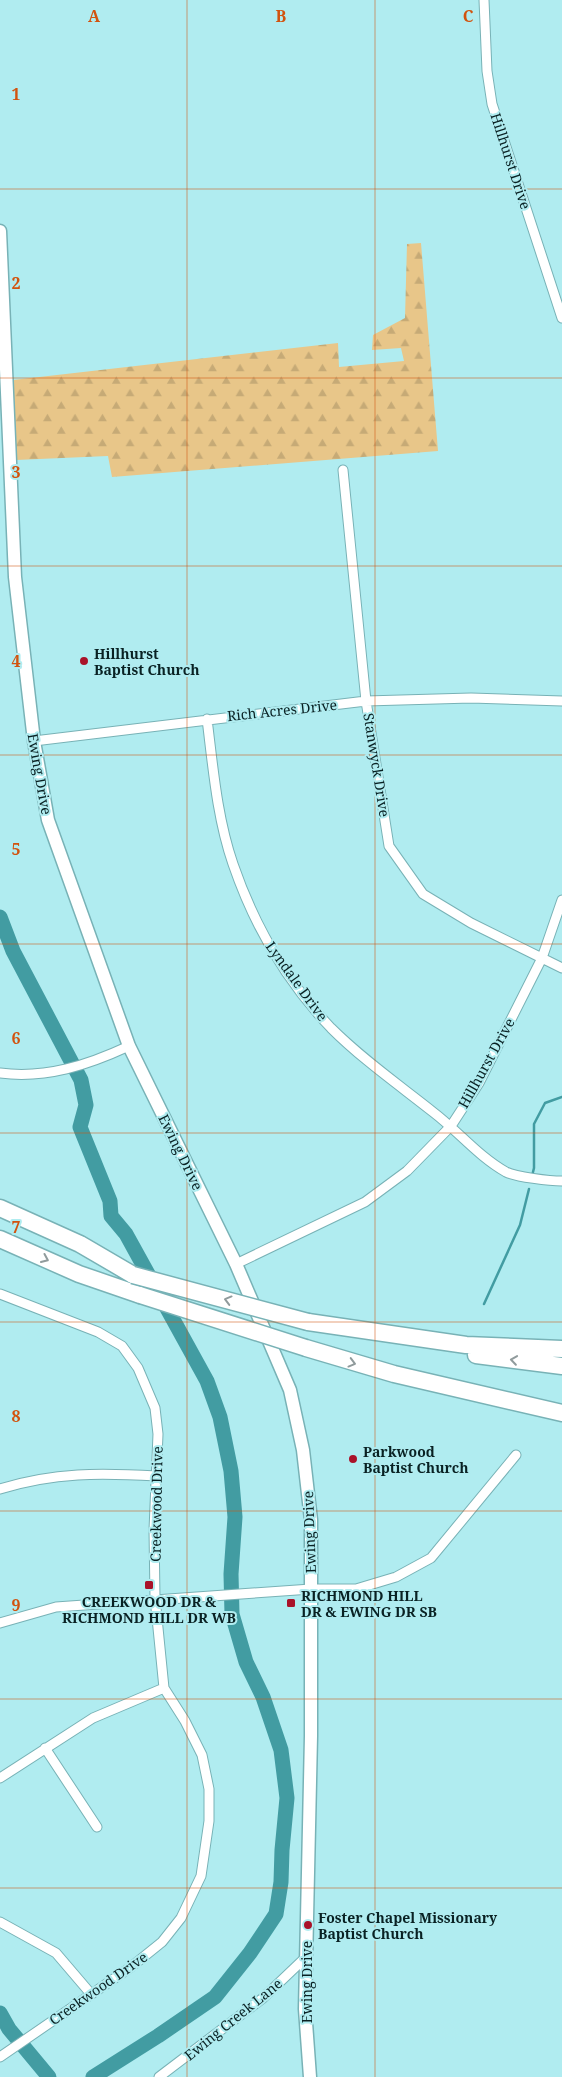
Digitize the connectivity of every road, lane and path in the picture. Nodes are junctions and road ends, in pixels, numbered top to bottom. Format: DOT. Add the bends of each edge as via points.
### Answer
graph roads {
  1 [pos="484,0"];
  2 [pos="0,231"];
  3 [pos="562,318"];
  4 [pos="343,470"];
  5 [pos="366,701"];
  6 [pos="562,701"];
  7 [pos="207,719"];
  8 [pos="34,741"];
  9 [pos="562,900"];
  10 [pos="542,958"];
  11 [pos="562,968"];
  12 [pos="129,1046"];
  13 [pos="0,1073"];
  14 [pos="451,1126"];
  15 [pos="562,1181"];
  16 [pos="0,1208"];
  17 [pos="0,1239"];
  18 [pos="236,1264"];
  19 [pos="0,1294"];
  20 [pos="352,1329"];
  21 [pos="562,1349"];
  22 [pos="562,1366"];
  23 [pos="528,1406"];
  24 [pos="562,1413"];
  25 [pos="562,1422"];
  26 [pos="516,1455"];
  27 [pos="157,1476"];
  28 [pos="0,1489"];
  29 [pos="311,1588"];
  30 [pos="155,1598"];
  31 [pos="0,1623"];
  32 [pos="164,1688"];
  33 [pos="45,1748"];
  34 [pos="0,1778"];
  35 [pos="97,1828"];
  36 [pos="0,1922"];
  37 [pos="305,1958"];
  38 [pos="90,1994"];
  39 [pos="0,2057"];
  40 [pos="159,2077"];
  41 [pos="310,2077"];
  1 -- 3 [label="street, Hillhurst Drive" via="492,104"];
  2 -- 8 [label="main road, Ewing Drive" via="15,577"];
  4 -- 5 [label="street, Stanwyck Drive"];
  5 -- 6 [label="street, Rich Acres Drive" via="471,698"];
  5 -- 7 [label="street, Rich Acres Drive"];
  5 -- 10 [label="street, Stanwyck Drive" via="389,846 423,894 471,923"];
  7 -- 8 [label="street, Rich Acres Drive"];
  7 -- 14 [label="street, Lyndale Drive" via="218,800 232,863 260,930 279,962 311,1005 356,1051"];
  8 -- 12 [label="main road, Ewing Drive" via="48,820"];
  9 -- 10 [label="street, Hillhurst Drive"];
  10 -- 11 [label="street, Stanwyck Drive"];
  10 -- 14 [label="street, Hillhurst Drive" via="479,1083"];
  12 -- 13 [label="street" via="79,1067 18,1076"];
  12 -- 18 [label="main road, Ewing Drive"];
  14 -- 15 [label="street, Lyndale Drive" via="508,1173"];
  14 -- 18 [label="street, Hillhurst Drive" via="407,1171 365,1202"];
  20 -- 16 [label="highway, one-way, bridge" via="308,1322 134,1275 80,1244"];
  17 -- 23 [label="highway, one-way, bridge" via="79,1274 306,1348 394,1374"];
  18 -- 29 [label="main road, Ewing Drive" via="290,1390 303,1450 311,1520"];
  19 -- 27 [label="street, Creekwood Drive" via="98,1332 122,1346 138,1368 155,1408"];
  20 -- 21 [label="highway" via="466,1345"];
  22 -- 20 [label="highway, one-way" via="441,1351"];
  23 -- 24 [label="highway"];
  23 -- 25 [label="highway"];
  26 -- 29 [label="street" via="431,1558 396,1577 356,1589"];
  27 -- 28 [label="street" via="73,1474 31,1480"];
  27 -- 30 [label="street, Creekwood Drive"];
  29 -- 30 [label="street"];
  29 -- 37 [label="main road, Ewing Drive" via="312,1736"];
  30 -- 31 [label="street" via="56,1607"];
  30 -- 32 [label="street, Creekwood Drive"];
  32 -- 33 [label="street" via="93,1718"];
  32 -- 38 [label="street, Creekwood Drive" via="202,1755 209,1789 209,1821 201,1876 181,1918 162,1942"];
  33 -- 34 [label="street"];
  33 -- 35 [label="street"];
  36 -- 38 [label="street" via="56,1953"];
  37 -- 40 [label="street, Ewing Creek Lane" via="262,1998"];
  37 -- 41 [label="main road, Ewing Drive"];
  38 -- 39 [label="street, Creekwood Drive"];
}
